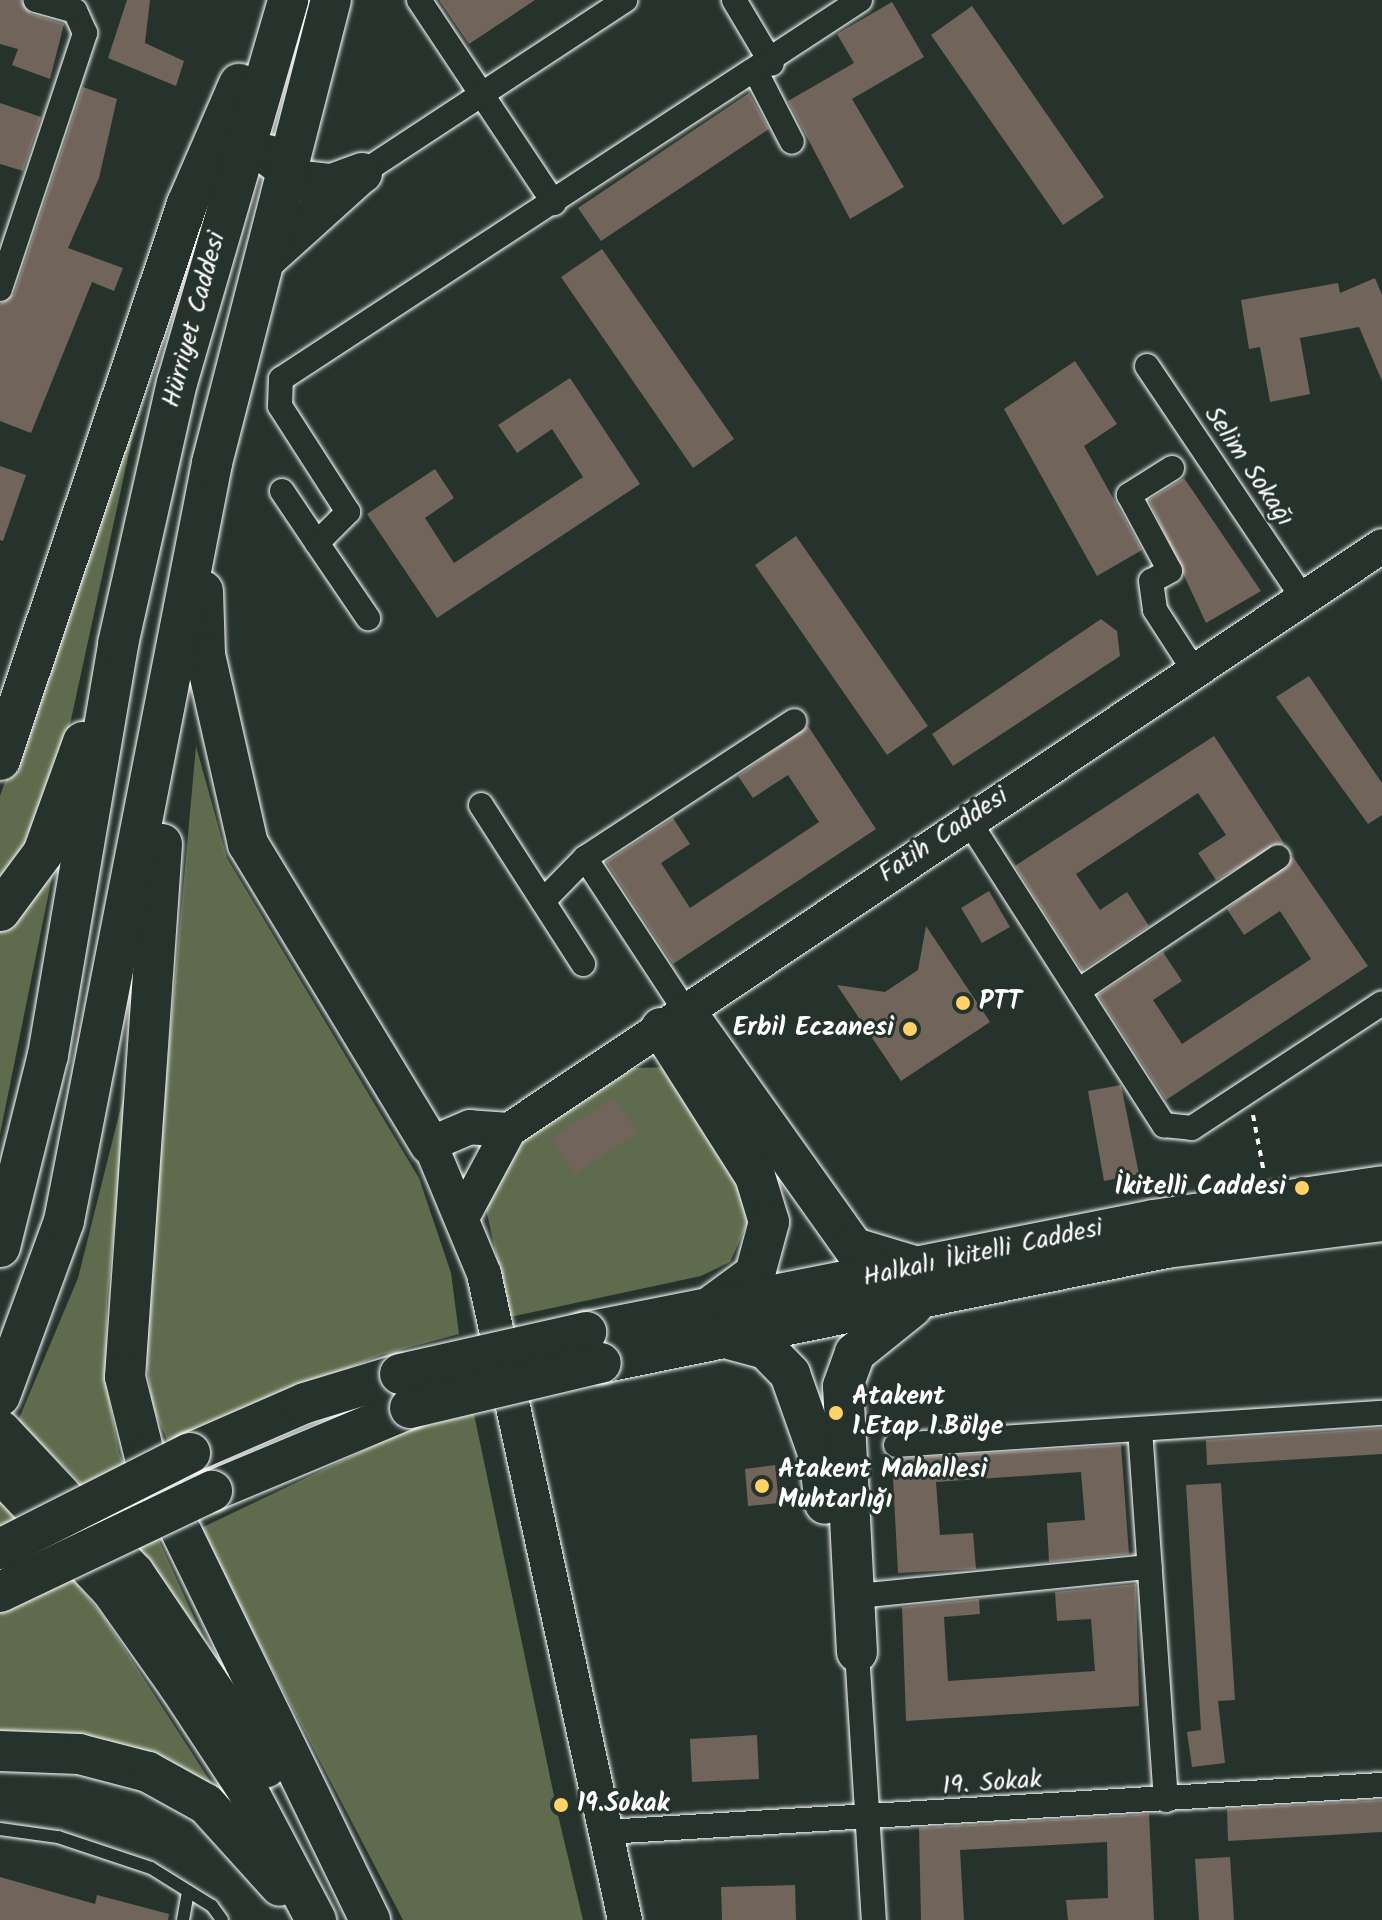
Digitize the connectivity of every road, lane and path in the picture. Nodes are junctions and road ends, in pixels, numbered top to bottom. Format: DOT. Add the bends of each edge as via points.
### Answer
graph roads {
  1 [pos="36,0"];
  2 [pos="276,0"];
  3 [pos="288,0"];
  4 [pos="331,0"];
  5 [pos="419,0"];
  6 [pos="625,0"];
  7 [pos="734,0"];
  8 [pos="860,0"];
  9 [pos="77,5"];
  10 [pos="764,69"];
  11 [pos="481,94"];
  12 [pos="301,108"];
  13 [pos="792,142"];
  14 [pos="283,173"];
  15 [pos="362,173"];
  16 [pos="554,203"];
  17 [pos="266,259"];
  18 [pos="0,289"];
  19 [pos="1147,366"];
  20 [pos="1172,468"];
  21 [pos="282,491"];
  22 [pos="201,519"];
  23 [pos="317,543"];
  24 [pos="1382,546"];
  25 [pos="1303,598"];
  26 [pos="368,618"];
  27 [pos="118,644"];
  28 [pos="174,652"];
  29 [pos="1193,669"];
  30 [pos="794,721"];
  31 [pos="0,760"];
  32 [pos="481,805"];
  33 [pos="968,820"];
  34 [pos="1278,857"];
  35 [pos="585,858"];
  36 [pos="543,901"];
  37 [pos="0,911"];
  38 [pos="583,964"];
  39 [pos="1081,989"];
  40 [pos="1382,1003"];
  41 [pos="674,1020"];
  42 [pos="1240,1096"];
  43 [pos="509,1130"];
  44 [pos="430,1144"];
  45 [pos="1382,1186"];
  46 [pos="1270,1203"];
  47 [pos="464,1214"];
  48 [pos="1382,1221"];
  49 [pos="0,1247"];
  50 [pos="929,1281"];
  51 [pos="716,1322"];
  52 [pos="405,1391"];
  53 [pos="0,1396"];
  54 [pos="1382,1413"];
  55 [pos="1140,1429"];
  56 [pos="0,1430"];
  57 [pos="896,1445"];
  58 [pos="19,1476"];
  59 [pos="0,1549"];
  60 [pos="1150,1567"];
  61 [pos="0,1592"];
  62 [pos="857,1596"];
  63 [pos="857,1652"];
  64 [pos="0,1751"];
  65 [pos="1382,1785"];
  66 [pos="1166,1800"];
  67 [pos="868,1821"];
  68 [pos="0,1829"];
  69 [pos="606,1832"];
  70 [pos="188,1891"];
  71 [pos="183,1920"];
  72 [pos="222,1920"];
  73 [pos="304,1920"];
  74 [pos="316,1920"];
  75 [pos="361,1920"];
  76 [pos="370,1920"];
  77 [pos="625,1920"];
  78 [pos="874,1920"];
  1 -- 9 [label="street"];
  2 -- 31 [label="main road" via="187,204"];
  3 -- 14 [label="main road" via="263,112 263,149"];
  3 -- 27 [label="main road, Hürriyet Caddesi" via="177,383"];
  4 -- 12 [label="main road, Hürriyet Caddesi"];
  5 -- 11 [label="street"];
  6 -- 11 [label="street"];
  7 -- 10 [label="street"];
  8 -- 10 [label="street"];
  9 -- 18 [label="street" via="85,33"];
  10 -- 13 [label="street"];
  10 -- 16 [label="street"];
  11 -- 15 [label="street"];
  11 -- 16 [label="street"];
  12 -- 14 [label="main road, Hürriyet Caddesi"];
  12 -- 15 [label="main road" via="318,151"];
  14 -- 15 [label="main road" via="332,184"];
  14 -- 17 [label="main road, Hürriyet Caddesi"];
  15 -- 17 [label="main road"];
  16 -- 23 [label="street" via="281,379 280,406 348,512"];
  17 -- 22 [label="main road, Hürriyet Caddesi"];
  19 -- 25 [label="street, Selim Sokağı"];
  20 -- 29 [label="street" via="1129,495 1170,571 1151,581 1155,610"];
  21 -- 23 [label="street"];
  22 -- 28 [label="main road"];
  22 -- 44 [label="main road" via="205,655 248,844"];
  23 -- 26 [label="street"];
  24 -- 25 [label="street, Fatih Caddesi"];
  25 -- 29 [label="street, Fatih Caddesi"];
  27 -- 37 [label="main road" via="43,853"];
  27 -- 49 [label="main road" via="48,1055"];
  28 -- 53 [label="main road" via="64,1221"];
  28 -- 76 [label="main road" via="125,1377 145,1457"];
  29 -- 33 [label="street, Fatih Caddesi"];
  30 -- 35 [label="street"];
  32 -- 36 [label="street"];
  33 -- 39 [label="street"];
  33 -- 41 [label="street, Fatih Caddesi"];
  34 -- 39 [label="street"];
  35 -- 36 [label="street"];
  35 -- 41 [label="street"];
  36 -- 38 [label="street"];
  39 -- 42 [label="street" via="1164,1125 1192,1128"];
  40 -- 42 [label="street"];
  41 -- 43 [label="street, Fatih Caddesi"];
  41 -- 50 [label="main road" via="854,1248"];
  41 -- 51 [label="main road" via="755,1176 769,1222 755,1274"];
  42 -- 46 [label="path" via="1254,1117"];
  43 -- 44 [label="street" via="470,1127"];
  43 -- 47 [label="street"];
  44 -- 47 [label="street"];
  45 -- 46 [label="main road, Halkalı İkitelli Caddesi"];
  46 -- 50 [label="main road, Halkalı İkitelli Caddesi"];
  47 -- 69 [label="street" via="484,1274"];
  48 -- 50 [label="main road, Halkalı İkitelli Caddesi"];
  50 -- 51 [label="main road, Halkalı İkitelli Caddesi"];
  50 -- 62 [label="main road" via="855,1353 843,1386"];
  51 -- 52 [label="main road, Halkalı İkitelli Caddesi, bridge"];
  51 -- 63 [label="main road" via="766,1349 790,1374 804,1403"];
  52 -- 59 [label="main road, bridge" via="305,1403 190,1453"];
  52 -- 61 [label="main road, bridge"];
  54 -- 55 [label="street"];
  55 -- 57 [label="street"];
  55 -- 60 [label="street"];
  56 -- 58 [label="main road"];
  58 -- 74 [label="main road" via="112,1591 179,1686 248,1791"];
  58 -- 75 [label="main road" via="134,1573 186,1645"];
  60 -- 62 [label="street"];
  60 -- 66 [label="street"];
  62 -- 63 [label="main road"];
  63 -- 67 [label="street"];
  64 -- 73 [label="main road" via="79,1754 148,1772 206,1804"];
  65 -- 66 [label="street, 19. Sokak"];
  66 -- 67 [label="street, 19. Sokak"];
  67 -- 69 [label="street, 19. Sokak"];
  67 -- 78 [label="street"];
  68 -- 70 [label="lane" via="58,1837 151,1868"];
  69 -- 77 [label="street"];
  70 -- 71 [label="lane"];
  70 -- 72 [label="lane"];
}
